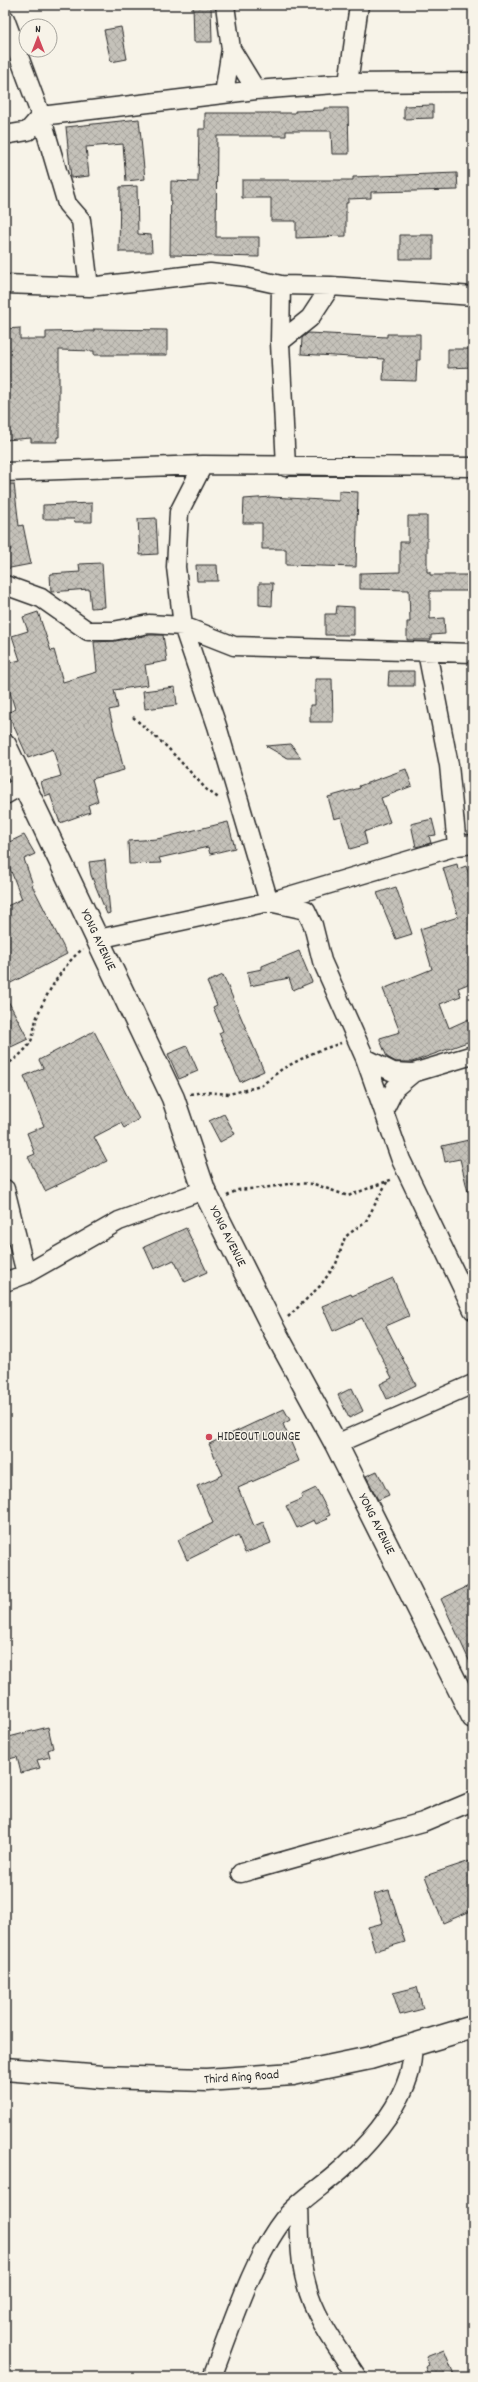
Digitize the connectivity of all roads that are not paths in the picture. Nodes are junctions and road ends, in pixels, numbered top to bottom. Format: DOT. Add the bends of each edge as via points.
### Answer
graph roads {
  1 [pos="225,5"];
  2 [pos="359,5"];
  3 [pos="5,19"];
  4 [pos="231,49"];
  5 [pos="473,82"];
  6 [pos="348,83"];
  7 [pos="256,90"];
  8 [pos="224,94"];
  9 [pos="41,116"];
  10 [pos="5,135"];
  11 [pos="5,284"];
  12 [pos="281,285"];
  13 [pos="331,286"];
  14 [pos="89,287"];
  15 [pos="473,296"];
  16 [pos="280,342"];
  17 [pos="203,465"];
  18 [pos="286,467"];
  19 [pos="473,467"];
  20 [pos="5,472"];
  21 [pos="5,585"];
  22 [pos="183,626"];
  23 [pos="427,652"];
  24 [pos="473,653"];
  25 [pos="5,746"];
  26 [pos="24,784"];
  27 [pos="5,795"];
  28 [pos="465,845"];
  29 [pos="269,902"];
  30 [pos="98,939"];
  31 [pos="473,1055"];
  32 [pos="365,1058"];
  33 [pos="413,1073"];
  34 [pos="384,1110"];
  35 [pos="5,1188"];
  36 [pos="208,1198"];
  37 [pos="26,1274"];
  38 [pos="5,1282"];
  39 [pos="473,1310"];
  40 [pos="473,1384"];
  41 [pos="336,1444"];
  42 [pos="473,1716"];
  43 [pos="473,1801"];
  44 [pos="241,1873"];
  45 [pos="473,2027"];
  46 [pos="413,2045"];
  47 [pos="5,2069"];
  48 [pos="299,2204"];
  49 [pos="212,2377"];
  50 [pos="356,2377"];
  1 -- 4 [label="street"];
  2 -- 6 [label="street"];
  3 -- 9 [label="street"];
  4 -- 7 [label="street"];
  4 -- 8 [label="street"];
  5 -- 6 [label="street"];
  6 -- 7 [label="street"];
  7 -- 8 [label="street"];
  8 -- 9 [label="street"];
  9 -- 10 [label="street" via="28,131"];
  9 -- 14 [label="street" via="67,204 81,220"];
  11 -- 14 [label="street"];
  12 -- 13 [label="street"];
  12 -- 14 [label="street" via="210,273"];
  12 -- 16 [label="street"];
  13 -- 15 [label="street"];
  13 -- 16 [label="street" via="310,318"];
  16 -- 18 [label="street"];
  17 -- 18 [label="street"];
  17 -- 20 [label="street"];
  17 -- 22 [label="street" via="179,512 176,567"];
  18 -- 19 [label="street"];
  21 -- 22 [label="street" via="41,598 88,631 113,631 149,624"];
  22 -- 23 [label="street" via="234,646"];
  22 -- 29 [label="street" via="218,726"];
  23 -- 24 [label="street"];
  23 -- 28 [label="street"];
  25 -- 26 [label="street, YONG AVENUE"];
  26 -- 27 [label="street"];
  26 -- 30 [label="street, YONG AVENUE"];
  28 -- 29 [label="street"];
  29 -- 30 [label="street"];
  29 -- 32 [label="street" via="306,910 313,925 322,961"];
  30 -- 36 [label="street, YONG AVENUE" via="173,1098"];
  31 -- 33 [label="street"];
  32 -- 33 [label="street" via="393,1072"];
  32 -- 34 [label="street"];
  33 -- 34 [label="street" via="395,1088"];
  34 -- 39 [label="street" via="401,1160"];
  35 -- 37 [label="street"];
  36 -- 37 [label="street" via="119,1221"];
  36 -- 41 [label="street, YONG AVENUE" via="275,1332"];
  37 -- 38 [label="street"];
  40 -- 41 [label="street"];
  41 -- 42 [label="street, YONG AVENUE"];
  43 -- 44 [label="street" via="423,1822"];
  45 -- 46 [label="street, Third Ring Road"];
  46 -- 47 [label="street, Third Ring Road" via="370,2058 293,2074 206,2080 102,2078"];
  46 -- 48 [label="street" via="410,2074 386,2121 347,2164"];
  48 -- 49 [label="street" via="271,2237"];
  48 -- 50 [label="street" via="301,2250 306,2284 322,2323"];
}
